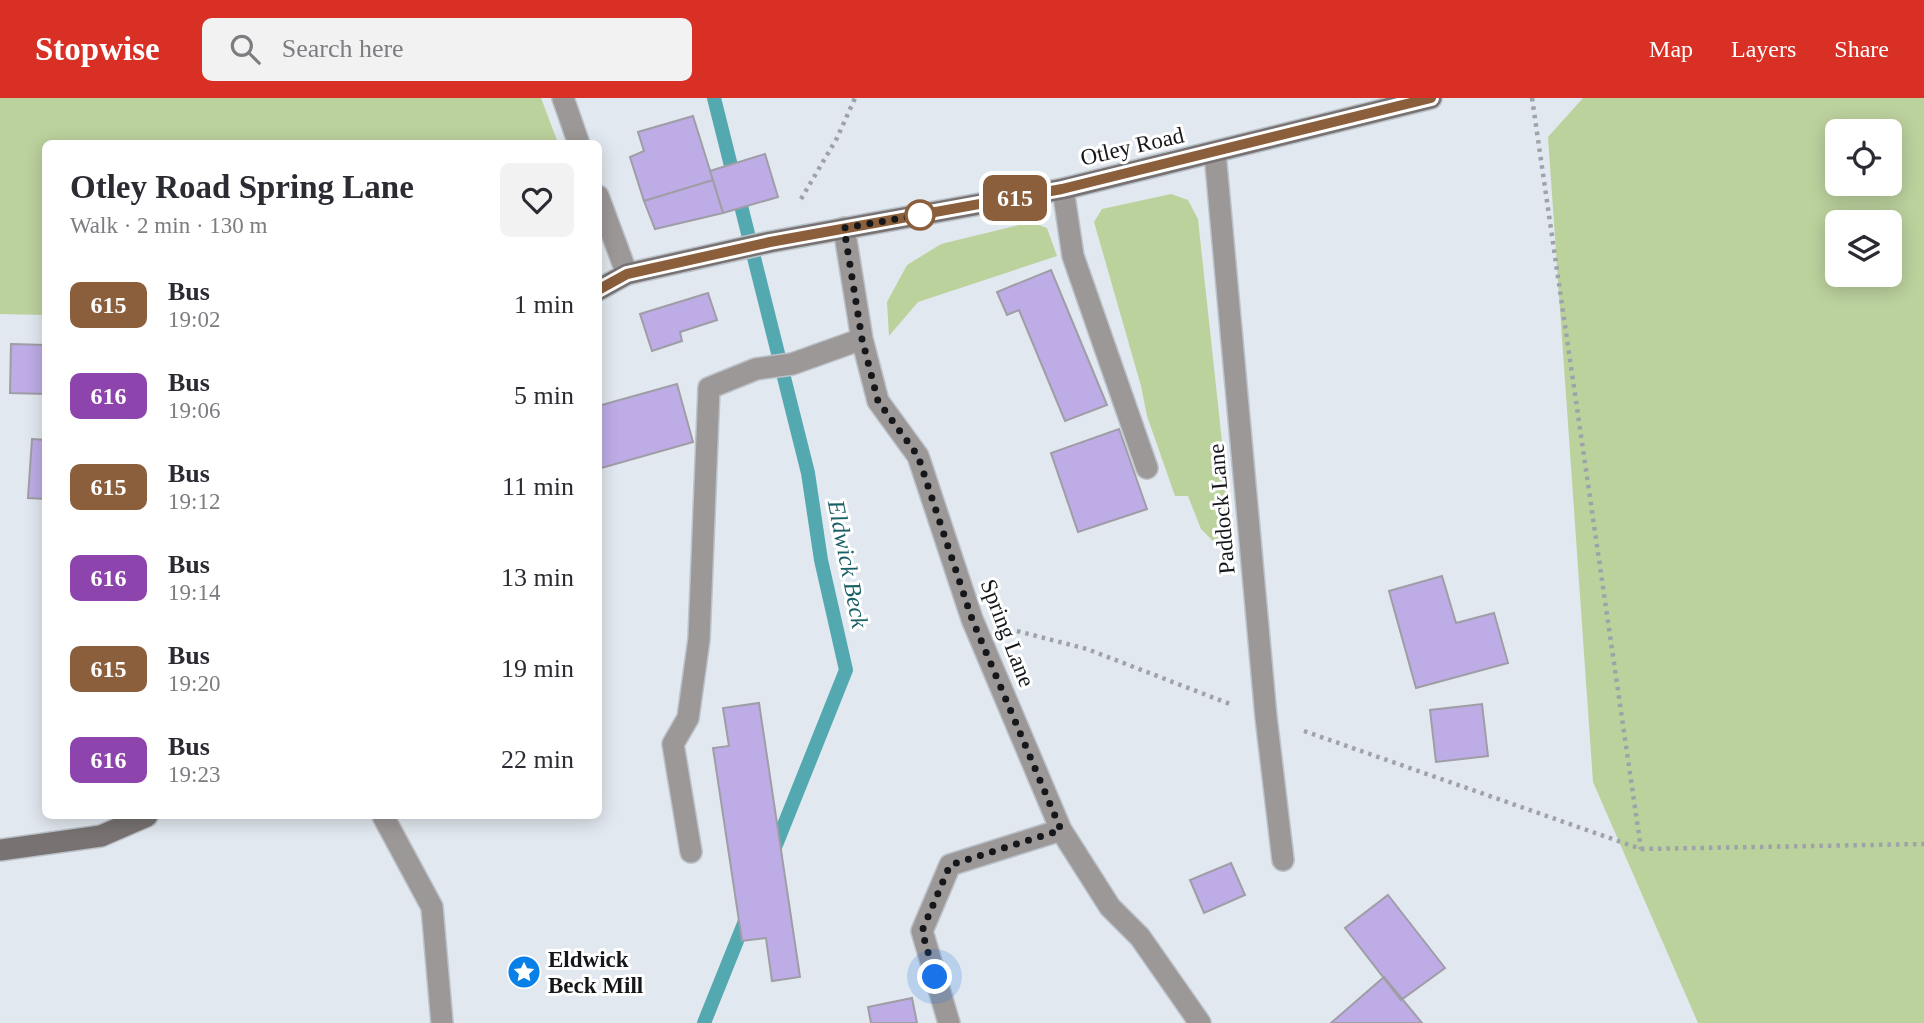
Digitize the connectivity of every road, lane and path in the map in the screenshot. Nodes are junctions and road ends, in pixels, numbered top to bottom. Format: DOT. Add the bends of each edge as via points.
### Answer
graph roads {
  1 [pos="563,98"];
  2 [pos="855,98"];
  3 [pos="1431,98"];
  4 [pos="1532,98"];
  5 [pos="578,140"];
  6 [pos="1215,153"];
  7 [pos="1062,189"];
  8 [pos="602,207"];
  9 [pos="844,228"];
  10 [pos="803,236"];
  11 [pos="627,274"];
  12 [pos="602,288"];
  13 [pos="862,339"];
  14 [pos="1147,468"];
  15 [pos="140,819"];
  16 [pos="385,819"];
  17 [pos="1061,830"];
  18 [pos="1924,844"];
  19 [pos="0,850"];
  20 [pos="691,852"];
  21 [pos="1283,860"];
  22 [pos="442,1023"];
  23 [pos="948,1023"];
  24 [pos="1200,1023"];
  1 -- 5 [label="street"];
  2 -- 10 [label="path" via="799,201"];
  3 -- 6 [label="street, Otley Road"];
  4 -- 18 [label="path" via="1641,849"];
  6 -- 7 [label="street, Otley Road"];
  6 -- 21 [label="street, Paddock Lane"];
  7 -- 9 [label="street, Otley Road"];
  7 -- 14 [label="street" via="1073,256"];
  8 -- 11 [label="street"];
  9 -- 10 [label="street, Otley Road"];
  9 -- 13 [label="street, Spring Lane"];
  10 -- 11 [label="street, Otley Road"];
  11 -- 12 [label="street, Otley Road"];
  13 -- 17 [label="street, Spring Lane" via="878,401 918,456 972,619"];
  13 -- 20 [label="street" via="792,364 756,369 709,388 699,639 688,718 673,744"];
  15 -- 19 [label="street" via="101,835"];
  16 -- 22 [label="street" via="432,907"];
  17 -- 23 [label="street" via="950,865 922,931"];
  17 -- 24 [label="street, Spring Lane" via="1110,907 1140,937"];
}
